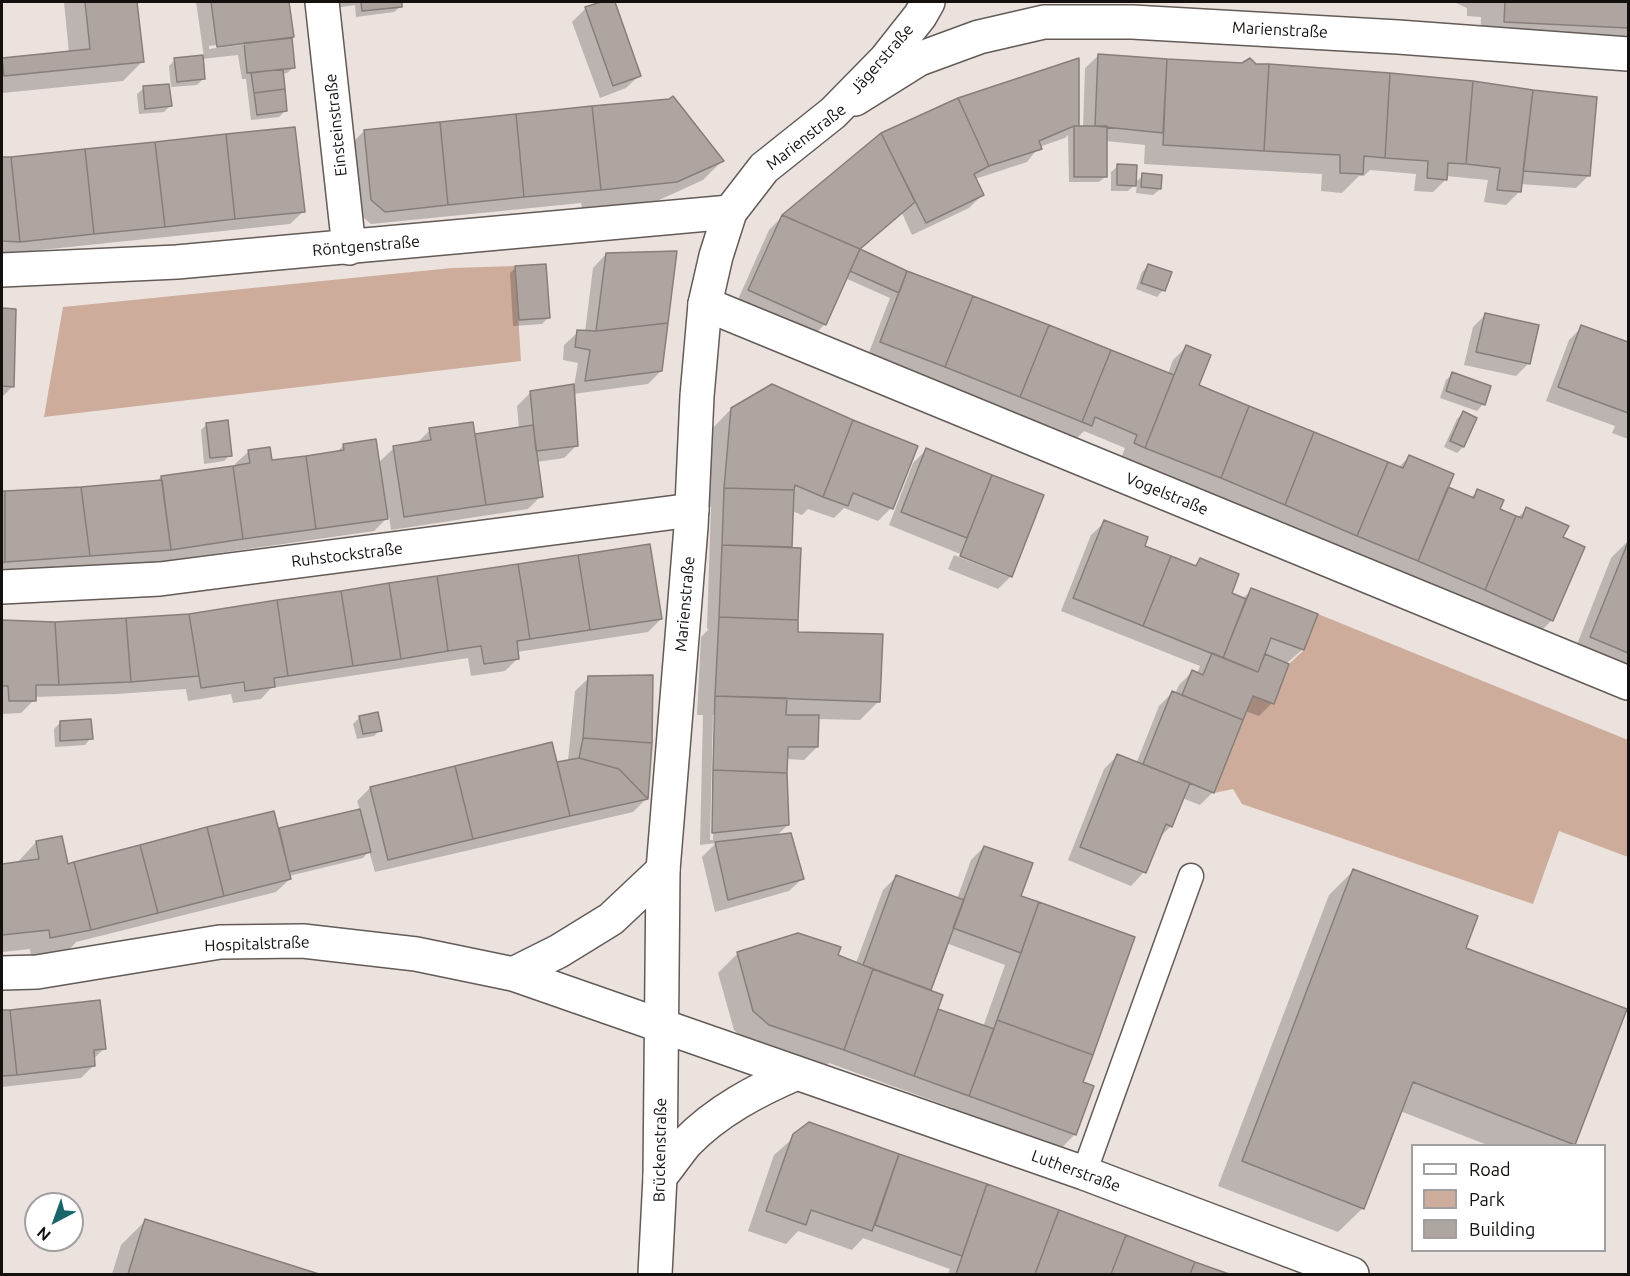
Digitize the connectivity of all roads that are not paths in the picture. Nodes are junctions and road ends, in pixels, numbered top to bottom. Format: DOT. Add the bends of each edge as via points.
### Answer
graph roads {
  1 [pos="322,2"];
  2 [pos="928,2"];
  3 [pos="1019,2"];
  4 [pos="1044,22"];
  5 [pos="1629,54"];
  6 [pos="833,112"];
  7 [pos="730,212"];
  8 [pos="349,248"];
  9 [pos="2,270"];
  10 [pos="705,304"];
  11 [pos="692,510"];
  12 [pos="2,587"];
  13 [pos="1629,684"];
  14 [pos="663,870"];
  15 [pos="1191,876"];
  16 [pos="2,973"];
  17 [pos="513,974"];
  18 [pos="661,1025"];
  19 [pos="797,1073"];
  20 [pos="1084,1173"];
  21 [pos="660,1177"];
  22 [pos="655,1275"];
  23 [pos="1352,1275"];
  1 -- 8 [label="street, Einsteinstraße"];
  2 -- 6 [label="street, Jägerstraße" via="886,59"];
  3 -- 4 [label="street"];
  4 -- 5 [label="street, Marienstraße" via="1144,22"];
  4 -- 6 [label="street, Marienstraße" via="980,37 920,59"];
  6 -- 7 [label="street, Marienstraße" via="764,168"];
  7 -- 8 [label="street, Röntgenstraße"];
  7 -- 10 [label="street, Marienstraße"];
  8 -- 9 [label="street, Röntgenstraße" via="177,262"];
  10 -- 11 [label="street, Marienstraße" via="696,396"];
  10 -- 13 [label="street, Vogelstraße"];
  11 -- 12 [label="street, Ruhstockstraße" via="160,579"];
  11 -- 14 [label="street, Marienstraße"];
  14 -- 17 [label="street" via="611,919"];
  14 -- 18 [label="street, Marienstraße"];
  15 -- 20 [label="lane"];
  16 -- 17 [label="street, Hospitalstraße" via="37,972 220,942 303,941 416,954"];
  17 -- 18 [label="street, Hospitalstraße"];
  18 -- 19 [label="street, Lutherstraße"];
  18 -- 21 [label="street, Brückenstraße"];
  19 -- 20 [label="street, Lutherstraße"];
  19 -- 21 [label="street" via="722,1112 687,1143"];
  20 -- 23 [label="street, Lutherstraße"];
  21 -- 22 [label="street, Brückenstraße"];
}
